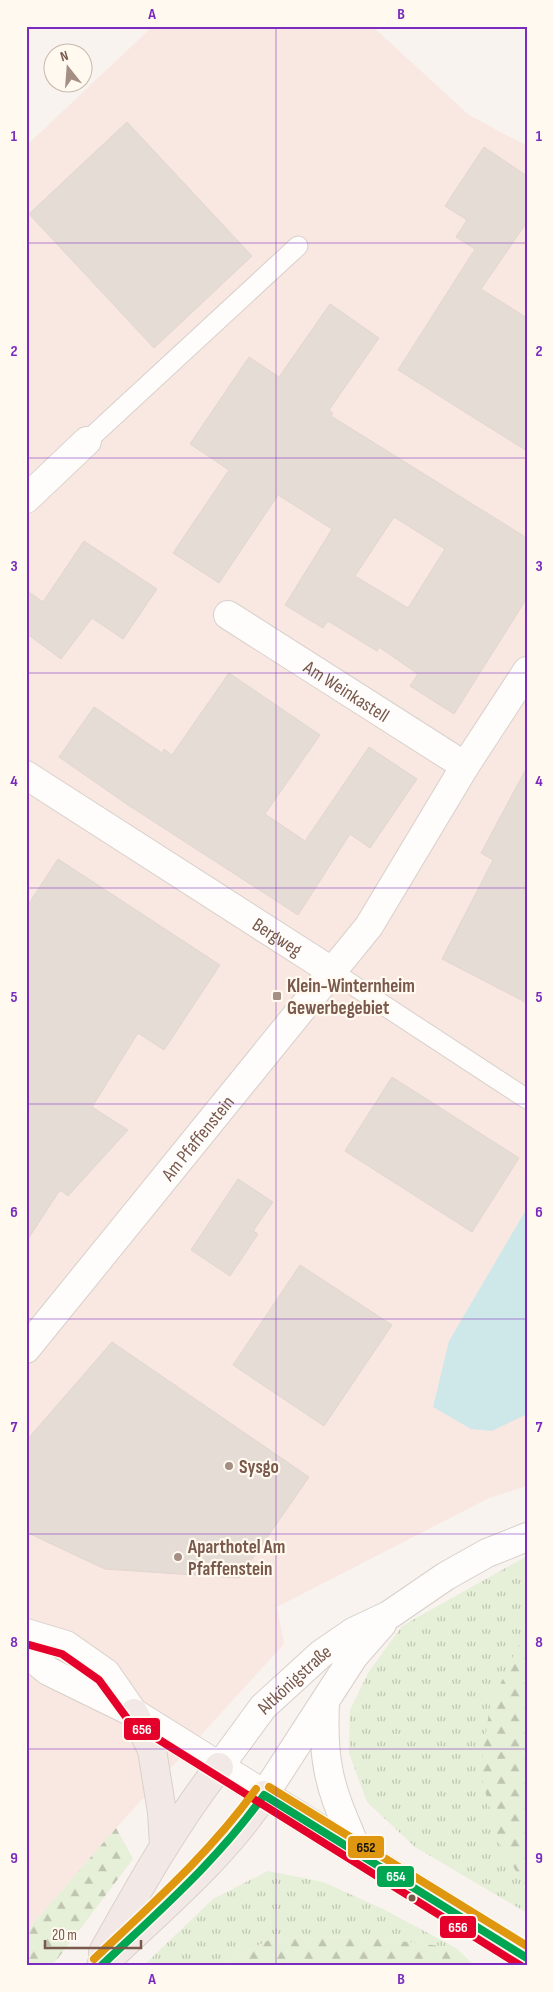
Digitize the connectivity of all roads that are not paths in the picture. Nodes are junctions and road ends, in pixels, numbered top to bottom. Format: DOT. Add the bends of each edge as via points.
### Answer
graph roads {
  1 [pos="298,246"];
  2 [pos="87,441"];
  3 [pos="26,499"];
  4 [pos="228,615"];
  5 [pos="527,671"];
  6 [pos="465,766"];
  7 [pos="26,775"];
  8 [pos="333,972"];
  9 [pos="527,1099"];
  10 [pos="29,1339"];
  11 [pos="527,1536"];
  12 [pos="389,1615"];
  13 [pos="26,1633"];
  14 [pos="26,1653"];
  15 [pos="325,1702"];
  16 [pos="134,1713"];
  17 [pos="219,1767"];
  18 [pos="264,1795"];
  19 [pos="164,1846"];
  20 [pos="358,1853"];
  21 [pos="527,1958"];
  22 [pos="95,1966"];
  23 [pos="101,1966"];
  1 -- 2 [label="lane"];
  2 -- 3 [label="street"];
  4 -- 6 [label="street, Am Weinkastell"];
  5 -- 6 [label="street"];
  6 -- 8 [label="street, Am Pfaffenstein" via="369,926"];
  7 -- 8 [label="street, Bergweg"];
  8 -- 9 [label="lane, Bergweg"];
  8 -- 10 [label="street, Am Pfaffenstein"];
  11 -- 12 [label="street, Altkönigstraße" via="446,1576"];
  12 -- 15 [label="street, Altkönigstraße" via="354,1656"];
  12 -- 17 [label="street, Altkönigstraße" via="353,1632 321,1654 285,1686 263,1708"];
  13 -- 16 [label="street" via="66,1645 106,1673"];
  14 -- 16 [label="street" via="48,1671"];
  15 -- 18 [label="street, Altkönigstraße"];
  15 -- 20 [label="street" via="328,1768 334,1794"];
  16 -- 17 [label="street"];
  16 -- 19 [label="highway" via="152,1750"];
  17 -- 18 [label="street"];
  17 -- 19 [label="highway"];
  18 -- 20 [label="street"];
  18 -- 23 [label="highway" via="220,1851"];
  19 -- 22 [label="highway"];
  20 -- 21 [label="street"];
}
